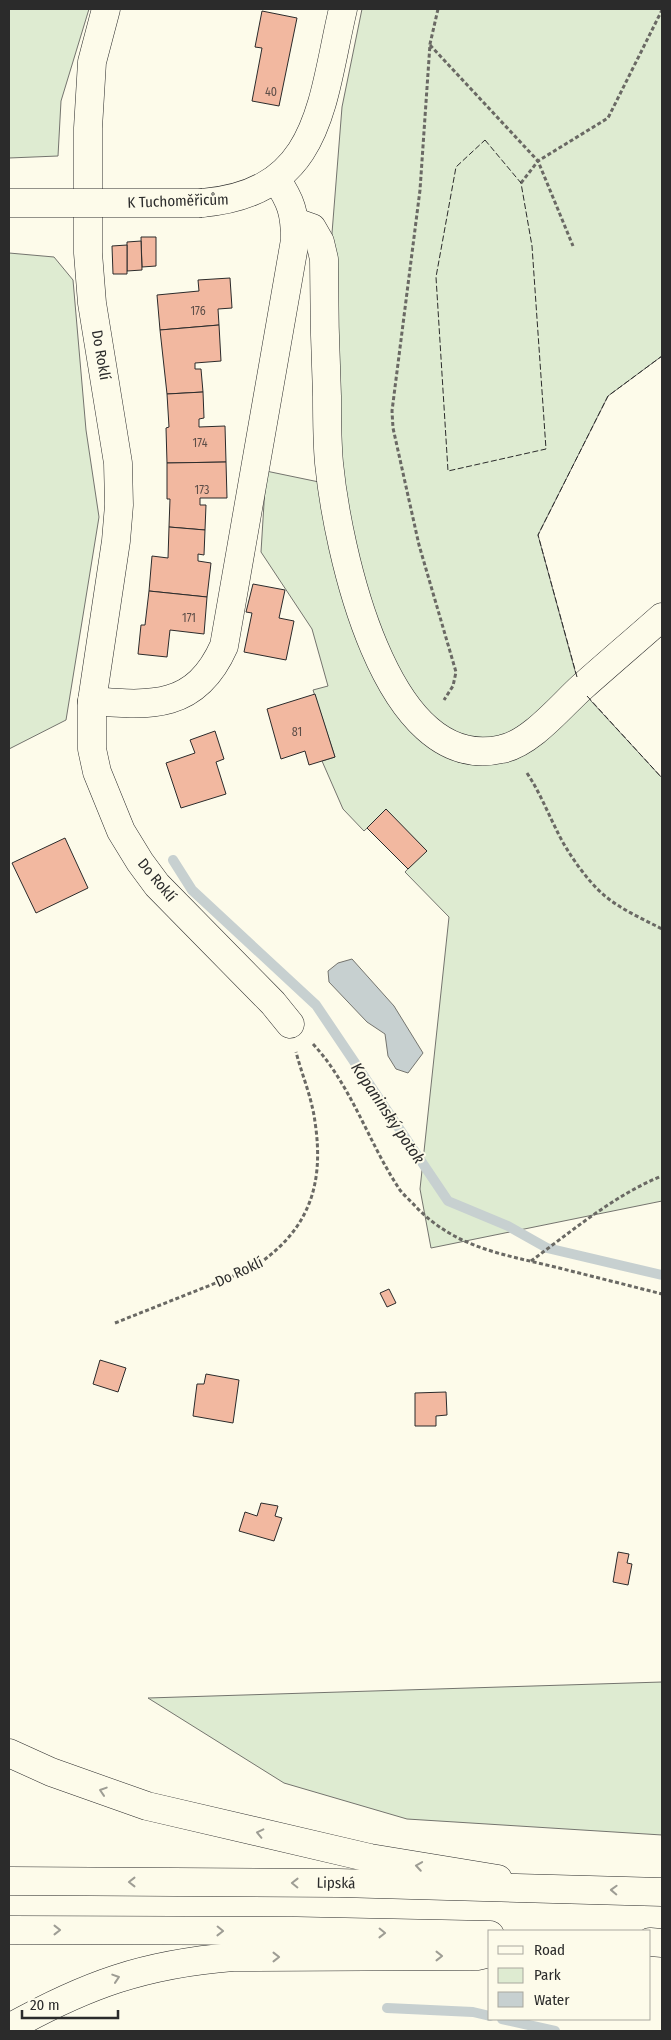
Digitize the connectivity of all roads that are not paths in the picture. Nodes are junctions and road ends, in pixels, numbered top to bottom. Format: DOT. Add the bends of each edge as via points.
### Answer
graph roads {
  1 [pos="106,9"];
  2 [pos="343,9"];
  3 [pos="276,178"];
  4 [pos="9,204"];
  5 [pos="295,222"];
  6 [pos="662,617"];
  7 [pos="92,701"];
  8 [pos="290,1024"];
  9 [pos="9,1753"];
  10 [pos="9,1881"];
  11 [pos="554,1888"];
  12 [pos="662,1892"];
  13 [pos="9,1930"];
  14 [pos="488,1935"];
  15 [pos="488,1953"];
  16 [pos="9,2028"];
  1 -- 7 [label="main road, Do Roklí" via="92,62 88,128 88,253 92,303 118,463 119,505"];
  2 -- 3 [label="main road, K Tuchoměřicům" via="315,126 299,157"];
  3 -- 4 [label="main road, K Tuchoměřicům, bridge" via="237,198 202,203"];
  3 -- 5 [label="main road" via="288,196"];
  5 -- 6 [label="main road" via="312,228 324,259 329,462 334,503 350,572 376,652 411,712 441,740 456,747 477,751 503,749 530,735"];
  5 -- 7 [label="main road" via="295,240 224,646 211,671 189,691 177,697 155,703"];
  7 -- 8 [label="main road, Do Roklí" via="92,750 97,772 121,832 157,885 274,1003"];
  11 -- 9 [label="main road, one-way" via="370,1858 147,1806 51,1772"];
  11 -- 10 [label="main road, Lipská, one-way"];
  12 -- 11 [label="main road, Lipská, one-way"];
  13 -- 14 [label="main road, one-way"];
  16 -- 15 [label="main road, one-way" via="82,1990 155,1967 196,1960"];
}
